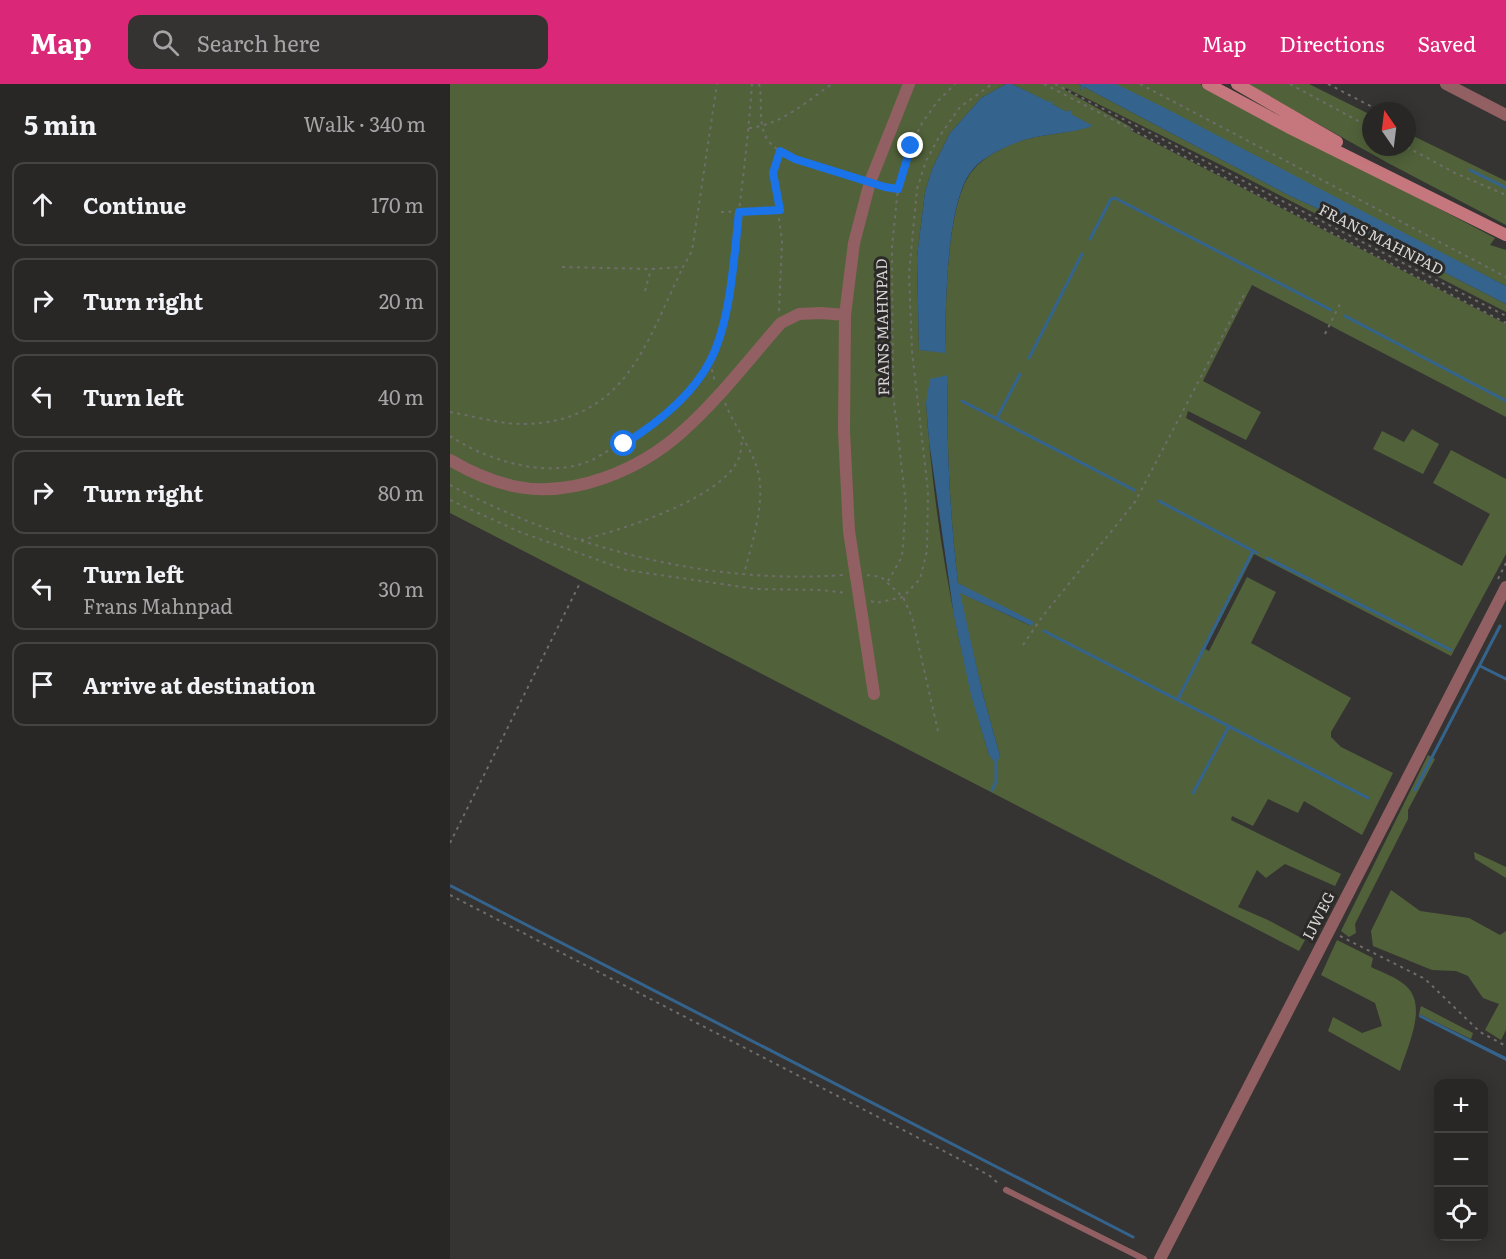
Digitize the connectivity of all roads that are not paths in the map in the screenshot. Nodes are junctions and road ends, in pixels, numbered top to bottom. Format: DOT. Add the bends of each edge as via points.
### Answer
graph roads {
  1 [pos="909,84"];
  2 [pos="1208,84"];
  3 [pos="1237,84"];
  4 [pos="1446,84"];
  5 [pos="1506,115"];
  6 [pos="1407,185"];
  7 [pos="1506,235"];
  8 [pos="845,315"];
  9 [pos="450,460"];
  10 [pos="1505,591"];
  11 [pos="874,694"];
  12 [pos="1006,1190"];
  13 [pos="1144,1259"];
  14 [pos="1160,1259"];
  1 -- 8 [label="street" via="870,182 854,243"];
  2 -- 6 [label="main road"];
  3 -- 6 [label="main road"];
  4 -- 5 [label="street"];
  6 -- 7 [label="main road"];
  8 -- 9 [label="street" via="799,314 781,323 681,433 618,472 568,486 540,489 484,477"];
  8 -- 11 [label="street" via="844,431 849,531"];
  10 -- 14 [label="street, IJWEG"];
  12 -- 13 [label="lane"];
}
